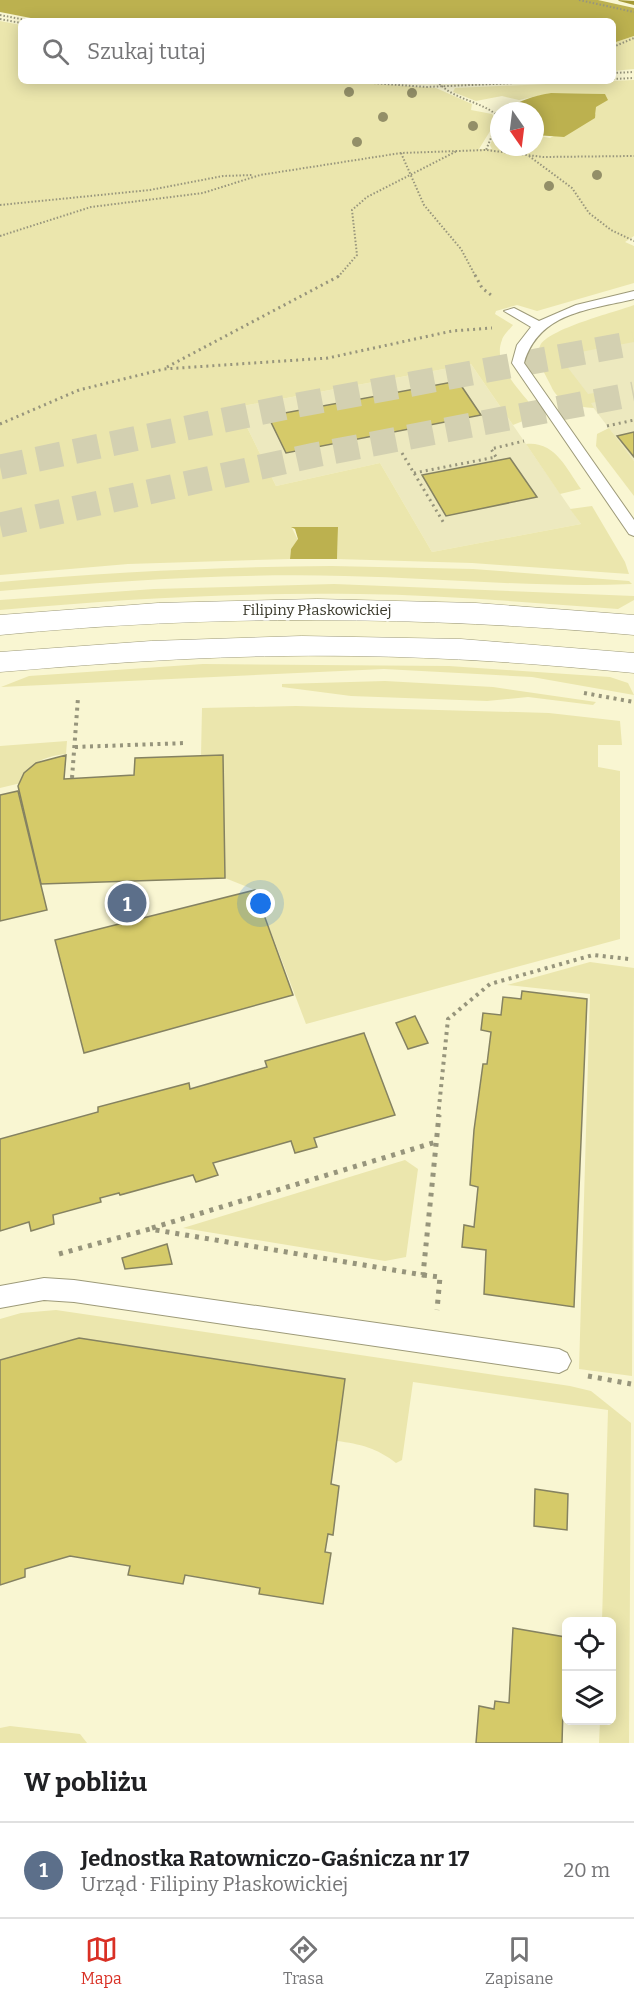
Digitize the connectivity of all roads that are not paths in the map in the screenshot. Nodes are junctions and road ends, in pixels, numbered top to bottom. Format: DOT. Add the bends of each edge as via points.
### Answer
graph roads {
  1 [pos="634,295"];
  2 [pos="510,311"];
  3 [pos="537,325"];
  4 [pos="632,525"];
  5 [pos="0,625"];
  6 [pos="634,625"];
  7 [pos="0,662"];
  8 [pos="634,663"];
  9 [pos="0,1297"];
  10 [pos="559,1361"];
  1 -- 3 [label="lane"];
  2 -- 3 [label="lane"];
  3 -- 4 [label="lane" via="525,338 518,363"];
  5 -- 6 [label="main road, Filipiny Płaskowickiej" via="103,615 296,607 535,616"];
  7 -- 8 [label="main road" via="209,648 402,647 519,652"];
  9 -- 10 [label="lane" via="44,1289 74,1291"];
}
